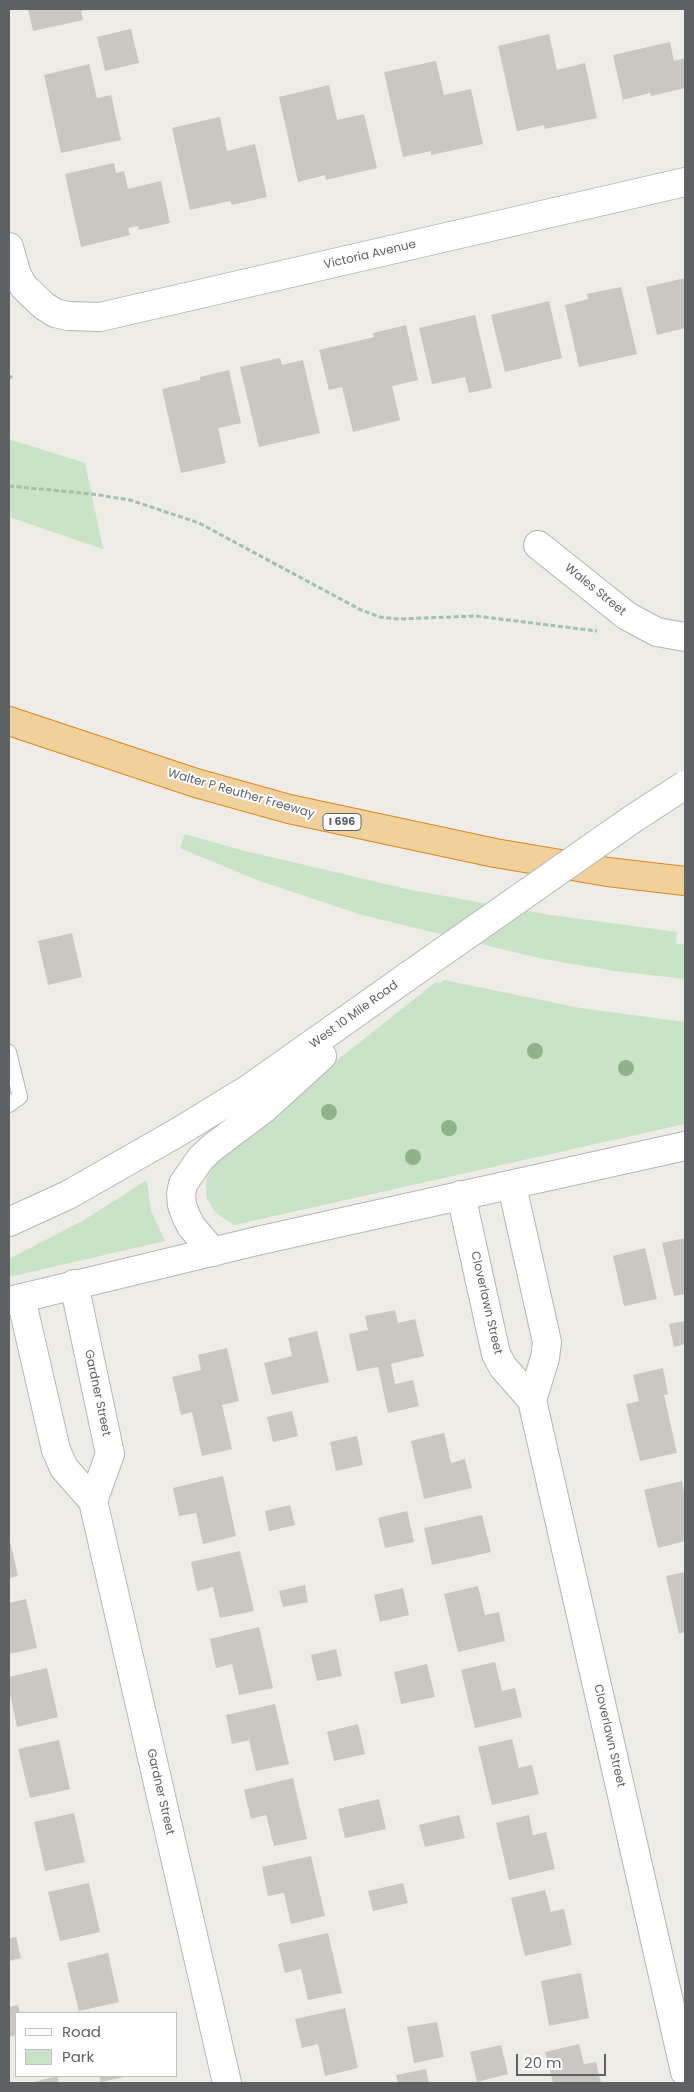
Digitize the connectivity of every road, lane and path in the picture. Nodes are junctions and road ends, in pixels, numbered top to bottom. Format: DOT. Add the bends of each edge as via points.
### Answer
graph roads {
  1 [pos="685,182"];
  2 [pos="9,247"];
  3 [pos="9,485"];
  4 [pos="538,545"];
  5 [pos="605,634"];
  6 [pos="685,637"];
  7 [pos="9,721"];
  8 [pos="685,785"];
  9 [pos="685,881"];
  10 [pos="411,974"];
  11 [pos="9,1052"];
  12 [pos="9,1105"];
  13 [pos="685,1146"];
  14 [pos="512,1186"];
  15 [pos="461,1195"];
  16 [pos="9,1222"];
  17 [pos="213,1252"];
  18 [pos="74,1284"];
  19 [pos="15,1299"];
  20 [pos="532,1400"];
  21 [pos="94,1500"];
  22 [pos="685,2072"];
  23 [pos="227,2083"];
  1 -- 2 [label="street, Victoria Avenue" via="100,317 55,313 32,296 17,275"];
  3 -- 5 [label="path" via="130,500 199,522 360,610 380,617 476,616"];
  4 -- 6 [label="street, Wales Street" via="626,616 657,632"];
  7 -- 9 [label="highway, Walter P Reuther Freeway / I 696" via="289,810 495,853"];
  8 -- 10 [label="street, West 10 Mile Road, bridge"];
  10 -- 16 [label="street, West 10 Mile Road" via="250,1088 196,1122 68,1195"];
  10 -- 17 [label="street" via="266,1107 213,1147 190,1173 183,1184 182,1205 191,1226"];
  11 -- 12 [label="lane" via="20,1098"];
  13 -- 14 [label="street"];
  14 -- 15 [label="street"];
  14 -- 20 [label="street" via="547,1342"];
  15 -- 17 [label="street"];
  15 -- 20 [label="street, Cloverlawn Street" via="496,1354"];
  17 -- 18 [label="street"];
  18 -- 19 [label="street"];
  18 -- 21 [label="street, Gardner Street" via="110,1454"];
  19 -- 21 [label="street" via="56,1450 64,1468"];
  20 -- 22 [label="street, Cloverlawn Street"];
  21 -- 23 [label="street, Gardner Street"];
}
